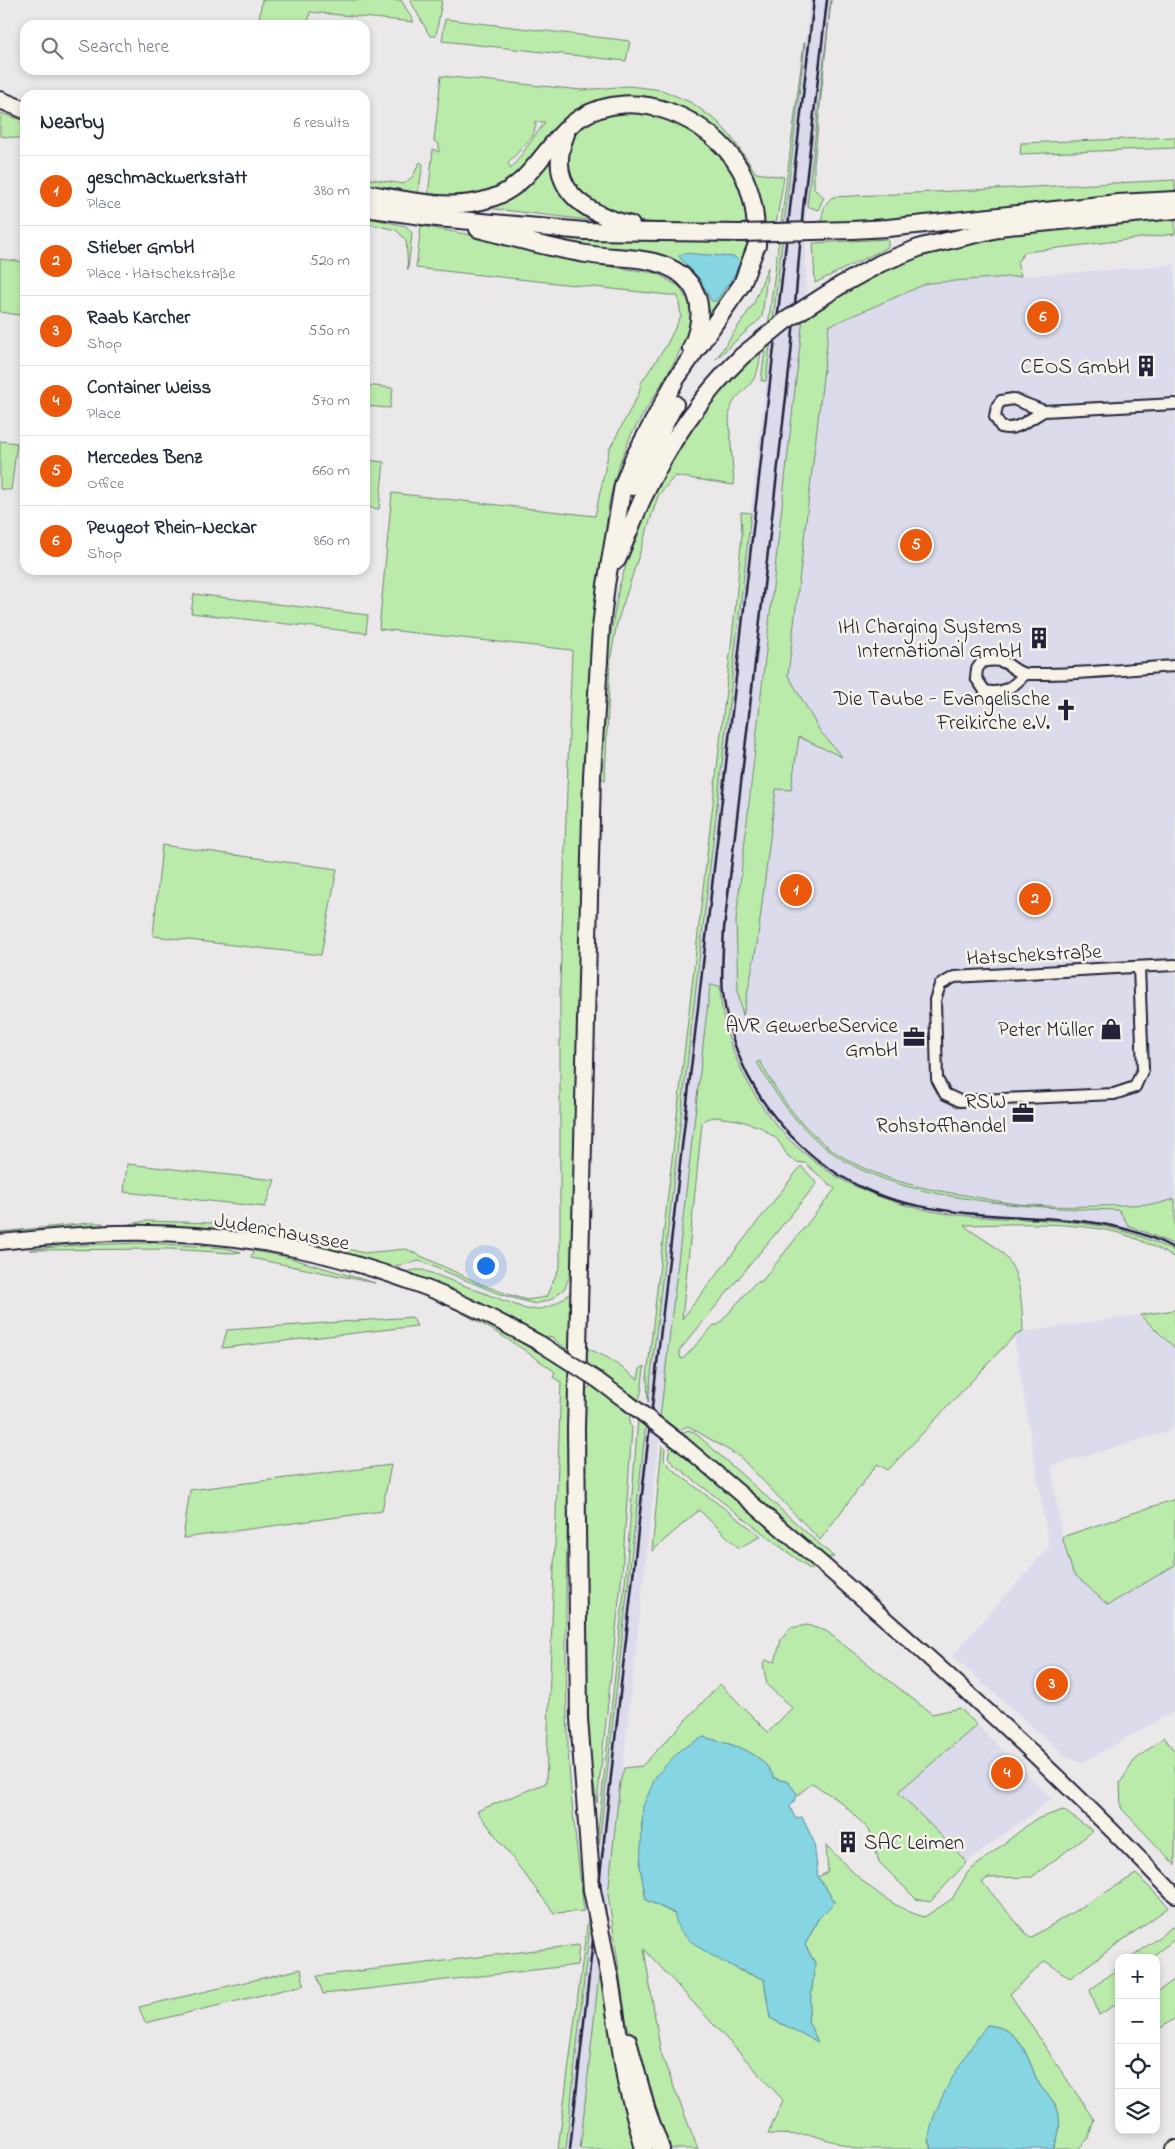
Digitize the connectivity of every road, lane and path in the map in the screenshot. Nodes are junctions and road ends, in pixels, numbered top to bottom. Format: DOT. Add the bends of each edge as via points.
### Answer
graph roads {
  1 [pos="0,100"];
  2 [pos="20,108"];
  3 [pos="569,128"];
  4 [pos="370,193"];
  5 [pos="370,198"];
  6 [pos="1175,200"];
  7 [pos="370,208"];
  8 [pos="424,209"];
  9 [pos="1175,210"];
  10 [pos="1010,227"];
  11 [pos="888,228"];
  12 [pos="641,232"];
  13 [pos="757,244"];
  14 [pos="676,379"];
  15 [pos="1175,404"];
  16 [pos="1044,412"];
  17 [pos="617,529"];
  18 [pos="606,585"];
  19 [pos="1175,666"];
  20 [pos="1025,674"];
  21 [pos="1175,965"];
  22 [pos="1139,967"];
  23 [pos="0,1242"];
  24 [pos="1175,1894"];
  25 [pos="613,1996"];
  26 [pos="1175,2146"];
  27 [pos="644,2149"];
  28 [pos="661,2149"];
  29 [pos="1170,2149"];
  1 -- 2 [label="main road"];
  3 -- 8 [label="main road" via="559,134 528,175 505,193 476,202"];
  3 -- 12 [label="main road" via="559,154 565,185 573,196 598,215"];
  3 -- 13 [label="main road" via="591,112 628,105 666,110 700,126 726,149 744,176 753,200"];
  4 -- 8 [label="main road"];
  5 -- 8 [label="main road"];
  6 -- 11 [label="main road" via="1118,203"];
  7 -- 8 [label="main road"];
  8 -- 12 [label="main road" via="585,231"];
  8 -- 14 [label="main road" via="453,224 557,248 653,262 686,278 699,300 701,315 698,332"];
  9 -- 10 [label="main road"];
  10 -- 11 [label="main road"];
  10 -- 18 [label="main road, bridge" via="921,247 881,263 785,321 742,356 712,387 673,442 642,500"];
  11 -- 12 [label="main road, bridge" via="740,233"];
  13 -- 14 [label="main road" via="742,284"];
  13 -- 17 [label="main road" via="756,270 745,298 669,414 644,462"];
  14 -- 17 [label="main road" via="633,459 624,485"];
  15 -- 16 [label="street"];
  17 -- 18 [label="main road"];
  18 -- 25 [label="main road, bridge" via="593,723 576,1430 579,1718 589,1866"];
  19 -- 20 [label="street"];
  20 -- 20 [label="street" via="1001,660 991,659 982,662 976,678 985,691 997,694 1010,688"];
  21 -- 22 [label="street, Hatschekstraße"];
  22 -- 22 [label="street, Hatschekstraße" via="954,977 940,985 934,1000 937,1079 945,1094 960,1101 1114,1094 1135,1087 1143,1069"];
  23 -- 24 [label="main road, Judenchaussee, bridge" via="117,1233 249,1241 343,1261 394,1276 466,1304 541,1344 596,1379 682,1444 882,1616 996,1718"];
  25 -- 27 [label="main road" via="626,2082"];
  25 -- 28 [label="main road"];
  26 -- 29 [label="street"];
}
